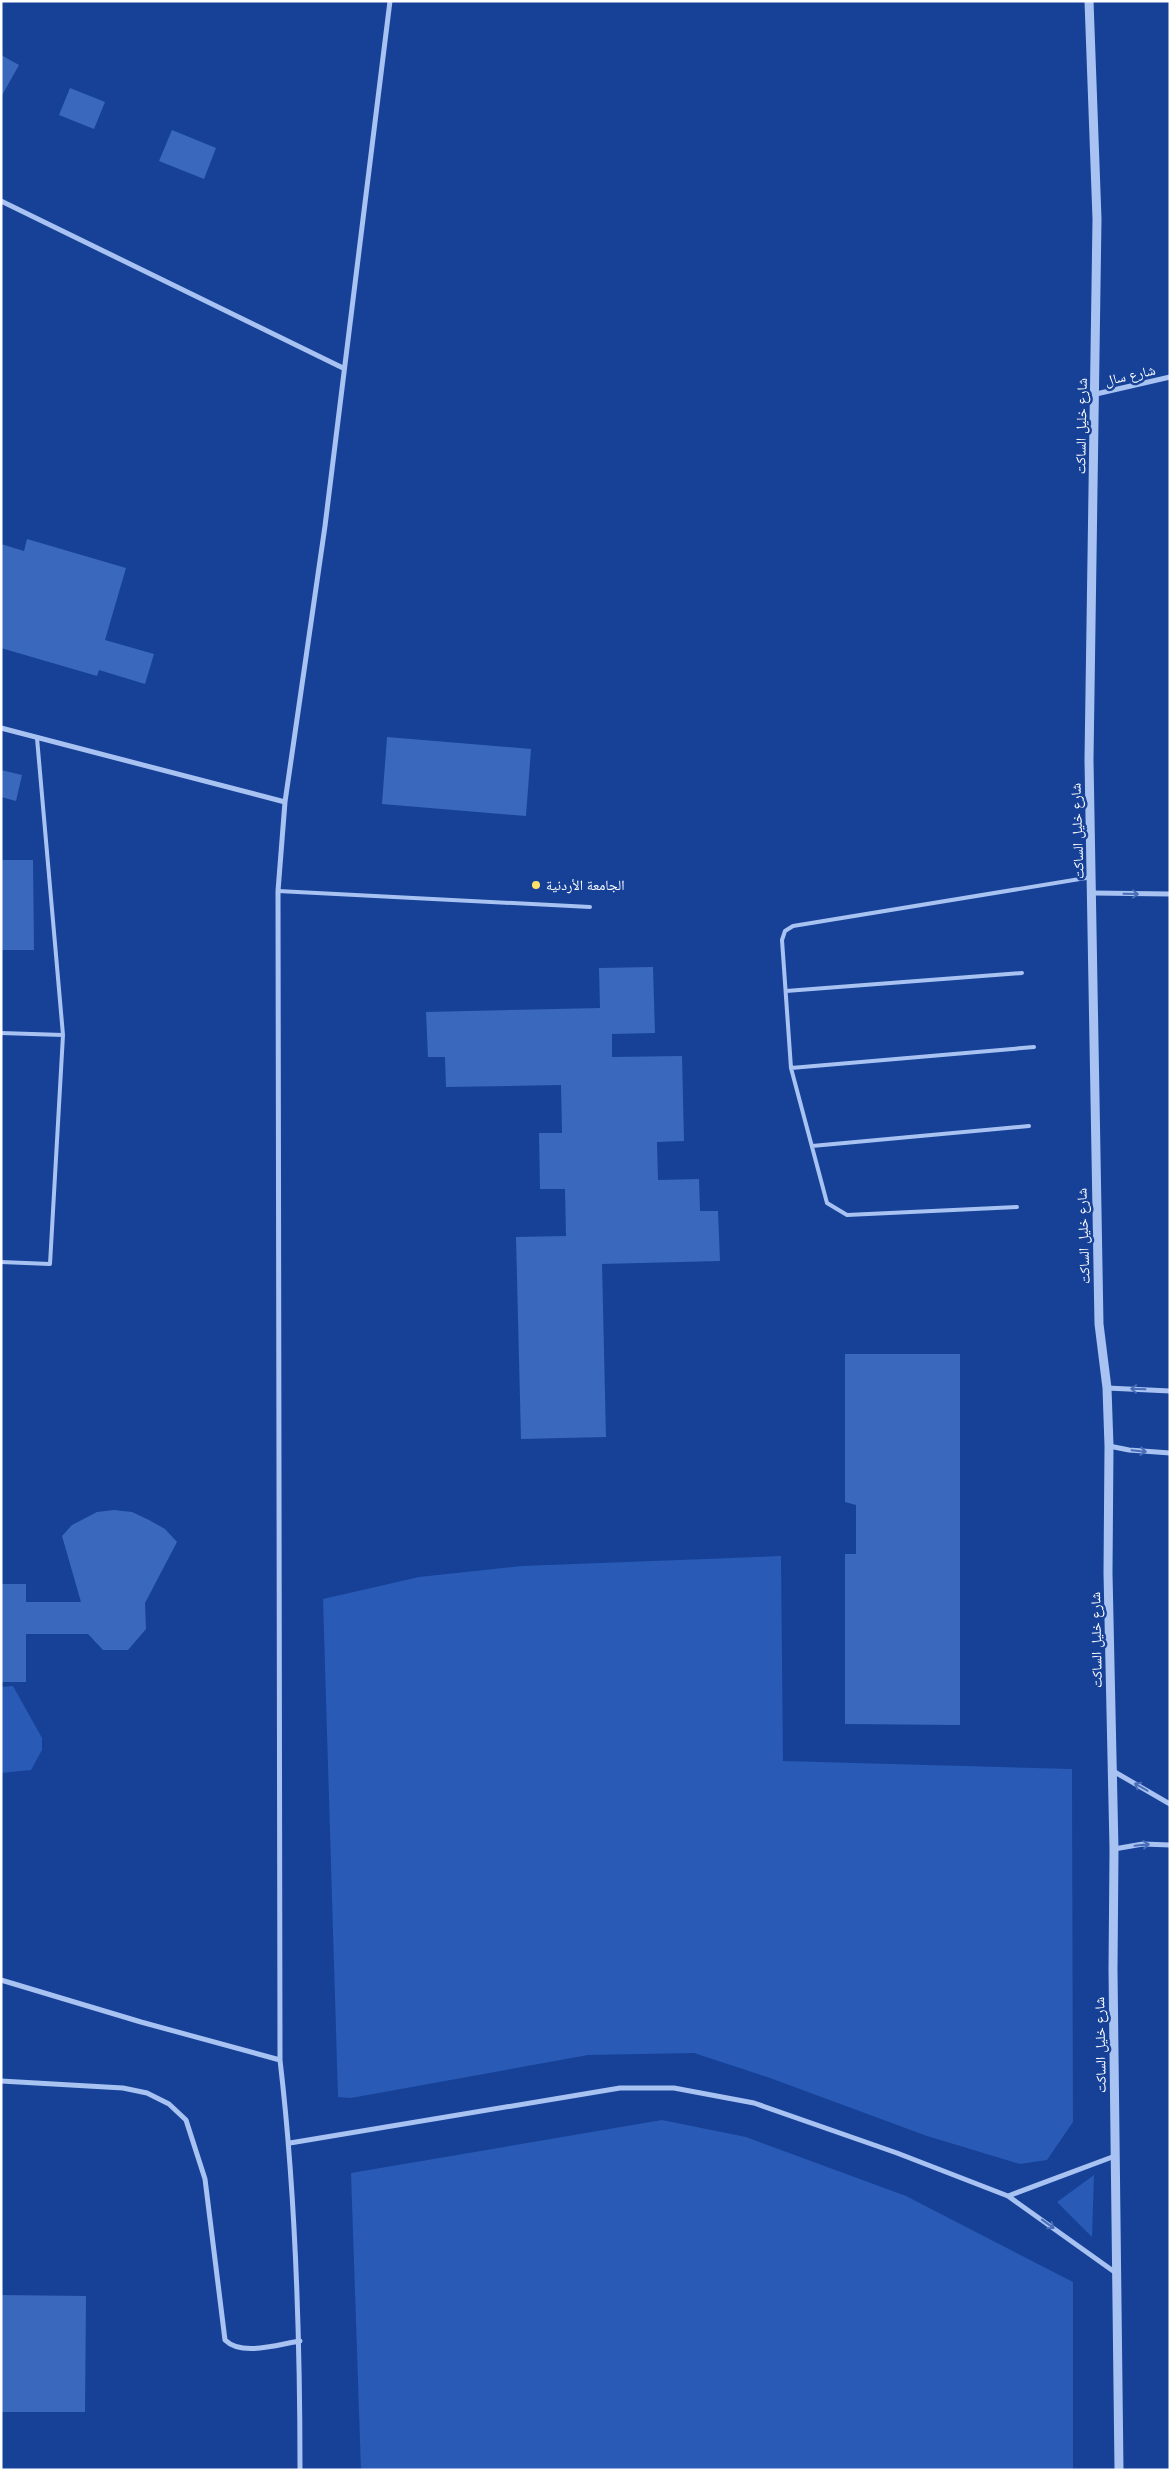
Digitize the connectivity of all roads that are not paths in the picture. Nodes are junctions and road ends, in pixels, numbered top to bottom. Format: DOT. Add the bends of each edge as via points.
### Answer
graph roads {
  1 [pos="390,1"];
  2 [pos="1089,1"];
  3 [pos="1,201"];
  4 [pos="343,368"];
  5 [pos="1170,377"];
  6 [pos="1096,394"];
  7 [pos="1,728"];
  8 [pos="37,738"];
  9 [pos="285,802"];
  10 [pos="1092,877"];
  11 [pos="278,891"];
  12 [pos="1092,893"];
  13 [pos="1170,894"];
  14 [pos="590,907"];
  15 [pos="1022,973"];
  16 [pos="786,991"];
  17 [pos="1,1033"];
  18 [pos="63,1035"];
  19 [pos="1034,1047"];
  20 [pos="791,1068"];
  21 [pos="1029,1126"];
  22 [pos="812,1146"];
  23 [pos="1017,1207"];
  24 [pos="1,1262"];
  25 [pos="1107,1388"];
  26 [pos="1170,1391"];
  27 [pos="1109,1446"];
  28 [pos="1170,1453"];
  29 [pos="1113,1771"];
  30 [pos="1170,1804"];
  31 [pos="1170,1846"];
  32 [pos="1114,1849"];
  33 [pos="1,1980"];
  34 [pos="280,2060"];
  35 [pos="1,2081"];
  36 [pos="290,2143"];
  37 [pos="1116,2156"];
  38 [pos="1008,2196"];
  39 [pos="1116,2273"];
  40 [pos="300,2341"];
  41 [pos="300,2470"];
  42 [pos="1119,2470"];
  1 -- 4 [label="street"];
  2 -- 6 [label="street, شارع خليل الساكت" via="1098,219"];
  3 -- 4 [label="street"];
  4 -- 9 [label="street" via="325,526"];
  5 -- 6 [label="street, شارع سال"];
  6 -- 10 [label="street, شارع خليل الساكت" via="1089,760"];
  7 -- 8 [label="street"];
  8 -- 9 [label="street"];
  8 -- 18 [label="lane"];
  9 -- 11 [label="street"];
  10 -- 12 [label="street, شارع خليل الساكت"];
  10 -- 16 [label="lane" via="793,926 785,931 782,940"];
  11 -- 14 [label="lane"];
  11 -- 34 [label="street"];
  12 -- 13 [label="street, one-way"];
  12 -- 25 [label="street, شارع خليل الساكت" via="1099,1304"];
  15 -- 16 [label="lane"];
  16 -- 20 [label="lane"];
  17 -- 18 [label="lane"];
  18 -- 24 [label="lane" via="50,1264"];
  19 -- 20 [label="lane"];
  20 -- 22 [label="lane"];
  21 -- 22 [label="lane"];
  22 -- 23 [label="lane" via="827,1203 847,1215"];
  26 -- 25 [label="street, one-way"];
  25 -- 27 [label="street, شارع خليل الساكت"];
  27 -- 28 [label="street, one-way"];
  27 -- 29 [label="street, شارع خليل الساكت" via="1108,1573"];
  30 -- 29 [label="street, one-way"];
  29 -- 32 [label="street, شارع خليل الساكت"];
  32 -- 31 [label="street, one-way" via="1143,1844"];
  32 -- 37 [label="street, شارع خليل الساكت"];
  33 -- 34 [label="street"];
  34 -- 36 [label="street"];
  35 -- 40 [label="street" via="123,2088 147,2093 169,2104 186,2120 205,2179 226,2340 232,2347 242,2349"];
  36 -- 38 [label="street" via="620,2088 674,2088 754,2103"];
  36 -- 40 [label="street"];
  37 -- 38 [label="street"];
  37 -- 39 [label="street, شارع خليل الساكت"];
  38 -- 39 [label="street, one-way"];
  39 -- 42 [label="street, شارع خليل الساكت"];
  40 -- 41 [label="street"];
}
